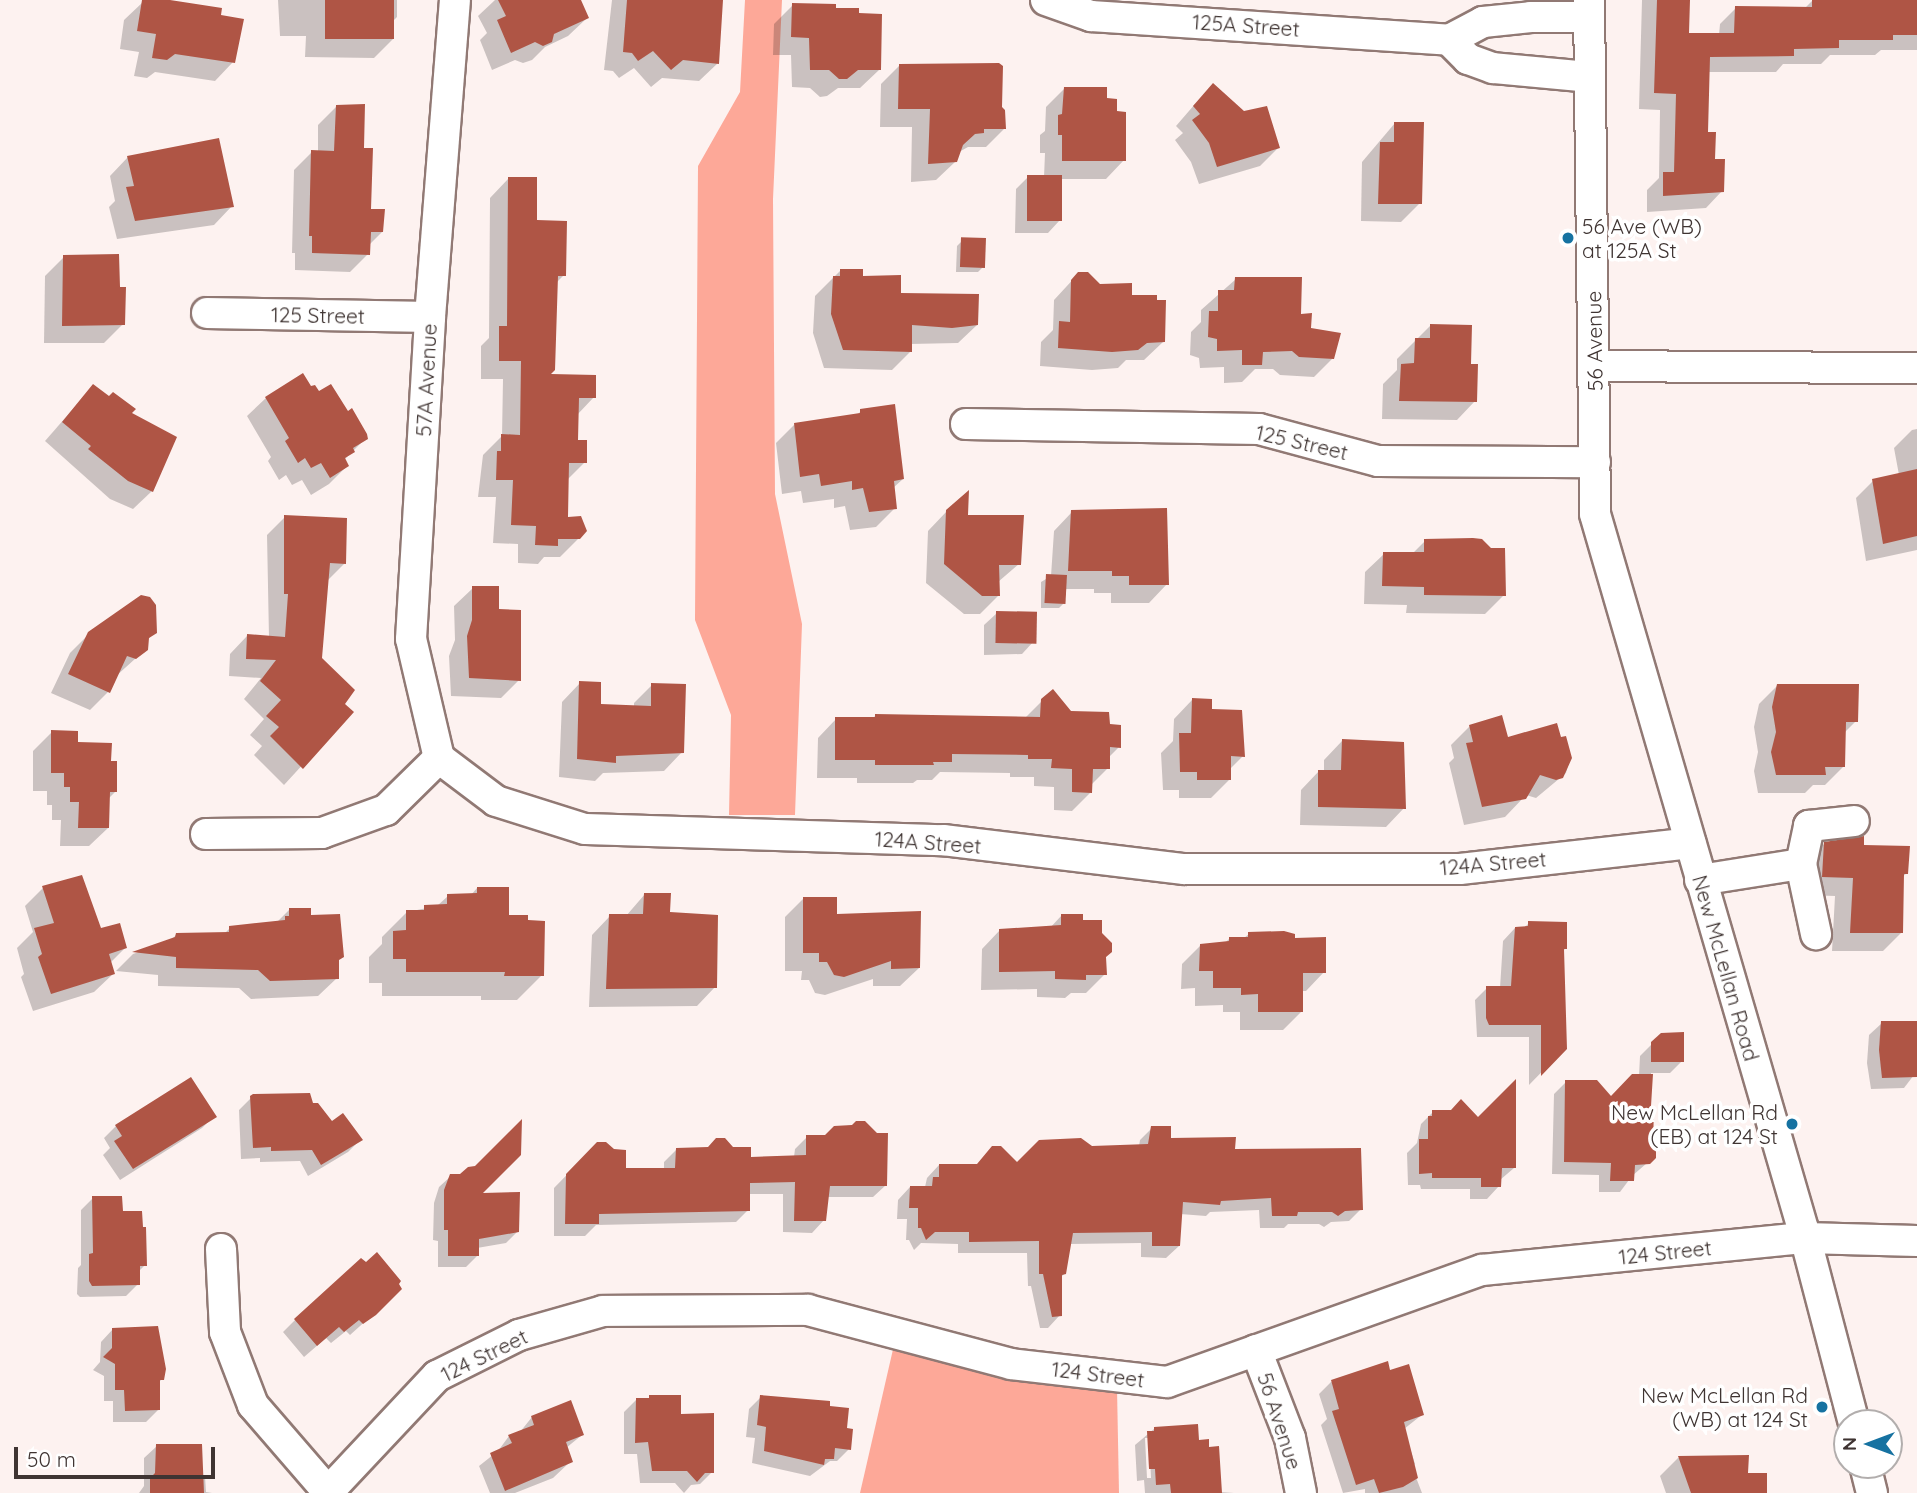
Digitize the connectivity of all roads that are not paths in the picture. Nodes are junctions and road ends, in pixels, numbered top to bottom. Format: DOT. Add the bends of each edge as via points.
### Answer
graph roads {
  1 [pos="455,0"];
  2 [pos="1046,0"];
  3 [pos="1589,9"];
  4 [pos="1449,40"];
  5 [pos="1590,77"];
  6 [pos="207,313"];
  7 [pos="430,317"];
  8 [pos="1595,366"];
  9 [pos="1917,368"];
  10 [pos="966,424"];
  11 [pos="1595,462"];
  12 [pos="1595,514"];
  13 [pos="439,758"];
  14 [pos="1854,821"];
  15 [pos="206,834"];
  16 [pos="1691,843"];
  17 [pos="1801,864"];
  18 [pos="1700,880"];
  19 [pos="1816,934"];
  20 [pos="1805,1238"];
  21 [pos="1917,1241"];
  22 [pos="221,1249"];
  23 [pos="1256,1350"];
  24 [pos="1850,1409"];
  25 [pos="328,1492"];
  26 [pos="1301,1493"];
  1 -- 7 [label="street, 57A Avenue"];
  2 -- 4 [label="street, 125A Street" via="1091,16"];
  3 -- 4 [label="street" via="1483,22"];
  3 -- 5 [label="street, 56 Avenue"];
  4 -- 5 [label="street" via="1468,59 1493,68"];
  5 -- 8 [label="street, 56 Avenue"];
  6 -- 7 [label="street, 125 Street"];
  7 -- 13 [label="street, 57A Avenue" via="411,639"];
  8 -- 9 [label="street"];
  8 -- 11 [label="street, 56 Avenue"];
  10 -- 11 [label="street, 125 Street" via="1259,429 1378,461"];
  11 -- 12 [label="street, 56 Avenue"];
  12 -- 16 [label="street, New McLellan Road"];
  13 -- 15 [label="street" via="386,810 322,833"];
  13 -- 16 [label="street, 124A Street" via="496,801 585,829 943,840 1184,869 1460,869"];
  14 -- 17 [label="street" via="1809,826"];
  16 -- 18 [label="street, New McLellan Road"];
  17 -- 18 [label="street"];
  17 -- 19 [label="street"];
  18 -- 20 [label="street, New McLellan Road"];
  20 -- 21 [label="street, 124 Street"];
  20 -- 23 [label="street, 124 Street" via="1482,1270"];
  20 -- 24 [label="street, New McLellan Road"];
  22 -- 25 [label="street" via="225,1332 253,1405"];
  23 -- 25 [label="street, 124 Street" via="1167,1382 1011,1364 808,1310 603,1311 519,1335 437,1376"];
  23 -- 26 [label="street, 56 Avenue" via="1290,1438"];
}
